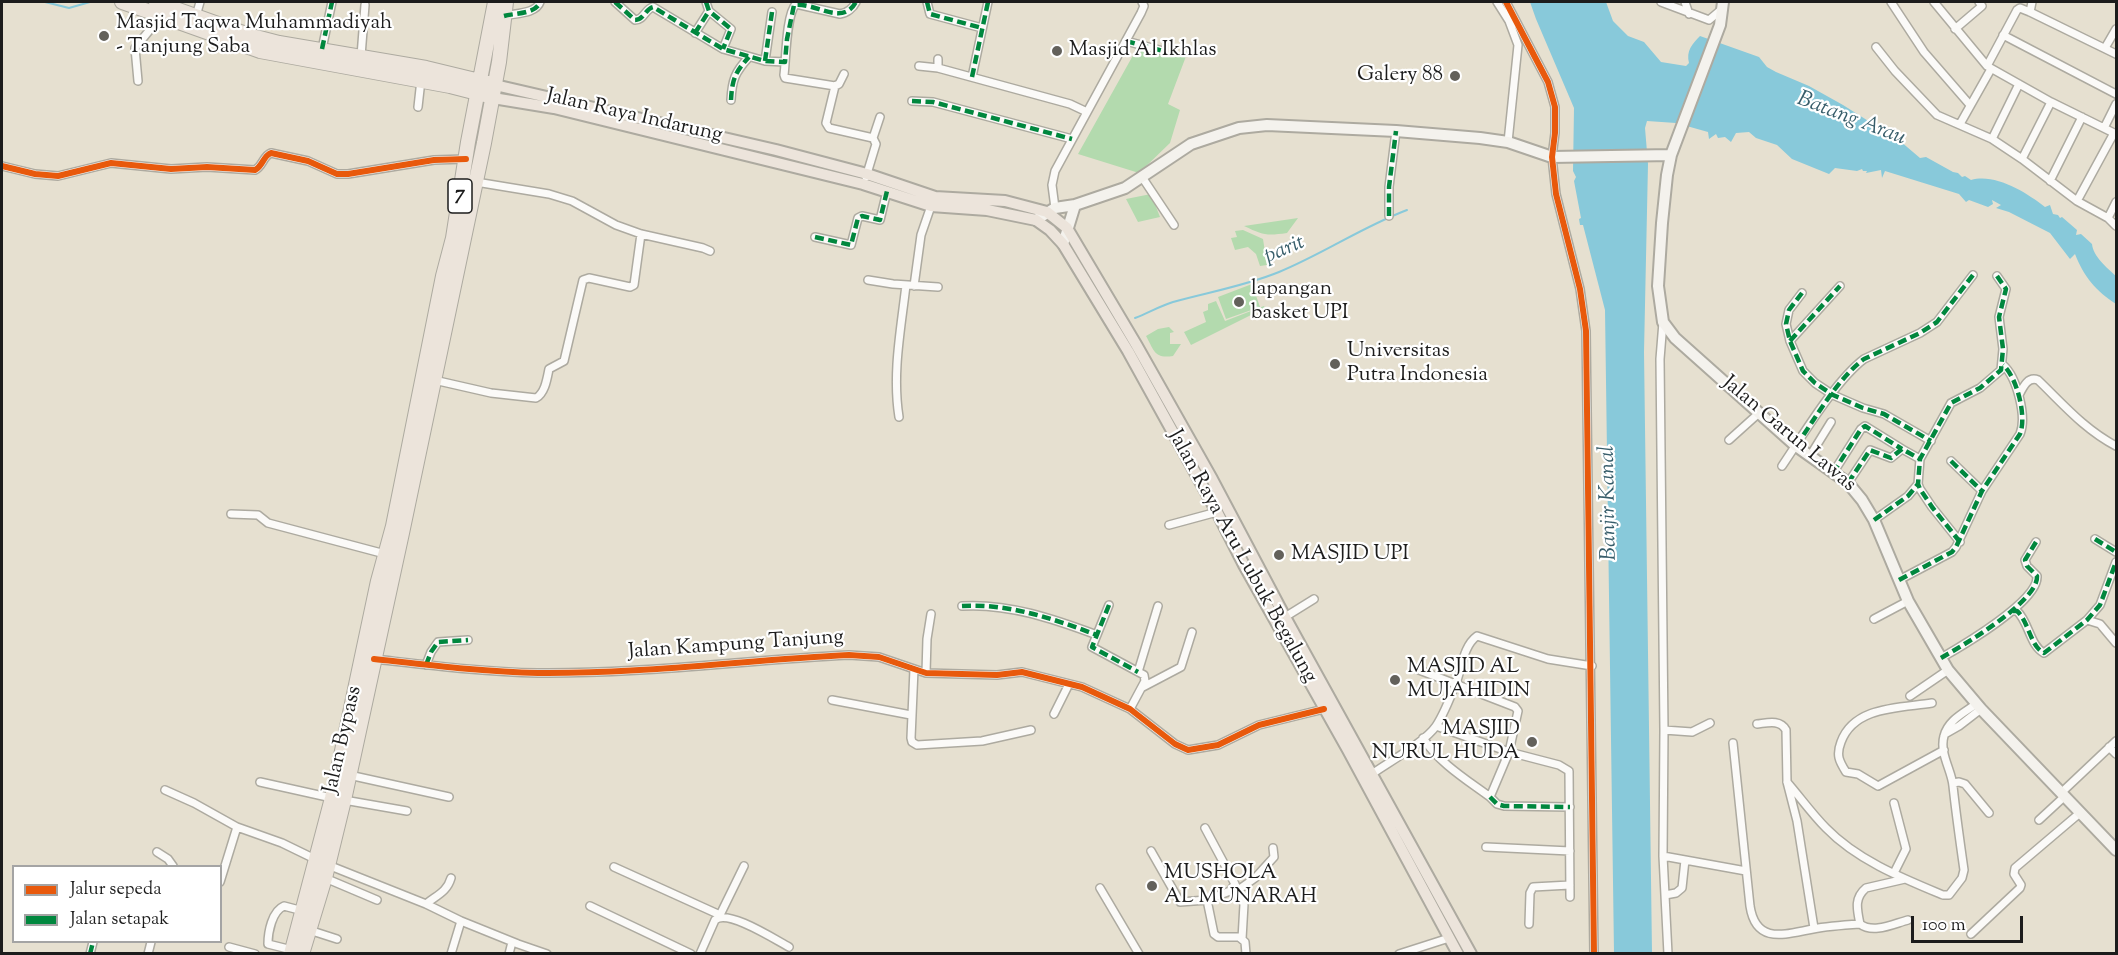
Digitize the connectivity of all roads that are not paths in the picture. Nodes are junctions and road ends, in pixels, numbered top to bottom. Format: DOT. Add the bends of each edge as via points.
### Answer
graph roads {
  1 [pos="122,2"];
  2 [pos="156,2"];
  3 [pos="200,2"];
  4 [pos="332,2"];
  5 [pos="495,2"];
  6 [pos="506,2"];
  7 [pos="540,2"];
  8 [pos="615,2"];
  9 [pos="706,2"];
  10 [pos="856,2"];
  11 [pos="927,2"];
  12 [pos="988,2"];
  13 [pos="1142,2"];
  14 [pos="1497,2"];
  15 [pos="1506,2"];
  16 [pos="1661,2"];
  17 [pos="1685,2"];
  18 [pos="1891,2"];
  19 [pos="1934,2"];
  20 [pos="1979,2"];
  21 [pos="2032,2"];
  22 [pos="366,5"];
  23 [pos="1723,5"];
  24 [pos="709,11"];
  25 [pos="772,12"];
  26 [pos="2030,12"];
  27 [pos="1689,14"];
  28 [pos="161,16"];
  29 [pos="504,18"];
  30 [pos="194,22"];
  31 [pos="982,28"];
  32 [pos="1955,29"];
  33 [pos="2116,29"];
  34 [pos="694,33"];
  35 [pos="2003,35"];
  36 [pos="1126,41"];
  37 [pos="1876,46"];
  38 [pos="2105,48"];
  39 [pos="322,49"];
  40 [pos="723,49"];
  41 [pos="1163,51"];
  42 [pos="2116,54"];
  43 [pos="361,56"];
  44 [pos="749,57"];
  45 [pos="938,59"];
  46 [pos="765,61"];
  47 [pos="785,63"];
  48 [pos="919,66"];
  49 [pos="1989,67"];
  50 [pos="938,68"];
  51 [pos="844,74"];
  52 [pos="972,77"];
  53 [pos="421,80"];
  54 [pos="138,81"];
  55 [pos="2019,84"];
  56 [pos="835,86"];
  57 [pos="479,87"];
  58 [pos="494,91"];
  59 [pos="2116,94"];
  60 [pos="731,100"];
  61 [pos="912,101"];
  62 [pos="2051,102"];
  63 [pos="2116,104"];
  64 [pos="1970,105"];
  65 [pos="417,107"];
  66 [pos="1087,112"];
  67 [pos="880,117"];
  68 [pos="2082,117"];
  69 [pos="1960,124"];
  70 [pos="2104,128"];
  71 [pos="1396,131"];
  72 [pos="2115,134"];
  73 [pos="873,138"];
  74 [pos="1072,139"];
  75 [pos="1992,139"];
  76 [pos="1508,142"];
  77 [pos="781,152"];
  78 [pos="1671,155"];
  79 [pos="1552,157"];
  80 [pos="466,159"];
  81 [pos="2022,159"];
  82 [pos="778,164"];
  83 [pos="2,166"];
  84 [pos="1142,177"];
  85 [pos="865,179"];
  86 [pos="2050,181"];
  87 [pos="476,182"];
  88 [pos="887,191"];
  89 [pos="2077,201"];
  90 [pos="2116,202"];
  91 [pos="1075,205"];
  92 [pos="931,206"];
  93 [pos="1051,210"];
  94 [pos="1389,216"];
  95 [pos="2108,218"];
  96 [pos="1036,220"];
  97 [pos="1174,225"];
  98 [pos="2116,226"];
  99 [pos="1067,228"];
  100 [pos="1050,230"];
  101 [pos="641,234"];
  102 [pos="815,237"];
  103 [pos="1063,244"];
  104 [pos="710,251"];
  105 [pos="1973,275"];
  106 [pos="1997,276"];
  107 [pos="867,280"];
  108 [pos="910,285"];
  109 [pos="1840,286"];
  110 [pos="938,287"];
  111 [pos="1802,293"];
  112 [pos="1663,322"];
  113 [pos="1790,341"];
  114 [pos="1133,349"];
  115 [pos="2003,364"];
  116 [pos="434,380"];
  117 [pos="1833,394"];
  118 [pos="2019,395"];
  119 [pos="1759,413"];
  120 [pos="899,417"];
  121 [pos="1831,422"];
  122 [pos="1729,440"];
  123 [pos="1930,441"];
  124 [pos="1796,446"];
  125 [pos="2116,446"];
  126 [pos="1902,449"];
  127 [pos="1810,456"];
  128 [pos="1920,459"];
  129 [pos="1951,461"];
  130 [pos="1782,465"];
  131 [pos="1833,473"];
  132 [pos="1848,483"];
  133 [pos="1918,483"];
  134 [pos="1982,490"];
  135 [pos="1217,512"];
  136 [pos="231,514"];
  137 [pos="1874,520"];
  138 [pos="1168,525"];
  139 [pos="2095,539"];
  140 [pos="1960,542"];
  141 [pos="2036,542"];
  142 [pos="2116,552"];
  143 [pos="385,554"];
  144 [pos="1255,558"];
  145 [pos="2116,562"];
  146 [pos="1244,565"];
  147 [pos="1899,580"];
  148 [pos="1314,598"];
  149 [pos="1908,600"];
  150 [pos="1109,605"];
  151 [pos="962,606"];
  152 [pos="1158,606"];
  153 [pos="2013,611"];
  154 [pos="932,614"];
  155 [pos="1285,617"];
  156 [pos="1874,619"];
  157 [pos="2087,620"];
  158 [pos="1192,632"];
  159 [pos="1097,635"];
  160 [pos="468,640"];
  161 [pos="2116,643"];
  162 [pos="1941,658"];
  163 [pos="374,659"];
  164 [pos="426,665"];
  165 [pos="1592,666"];
  166 [pos="1414,668"];
  167 [pos="914,669"];
  168 [pos="1948,670"];
  169 [pos="1138,672"];
  170 [pos="926,673"];
  171 [pos="1456,683"];
  172 [pos="1069,684"];
  173 [pos="1140,688"];
  174 [pos="1910,696"];
  175 [pos="832,700"];
  176 [pos="1932,703"];
  177 [pos="1978,707"];
  178 [pos="1130,709"];
  179 [pos="1324,709"];
  180 [pos="1054,714"];
  181 [pos="911,715"];
  182 [pos="1710,723"];
  183 [pos="1757,724"];
  184 [pos="1436,726"];
  185 [pos="1031,730"];
  186 [pos="1664,730"];
  187 [pos="1423,738"];
  188 [pos="2116,741"];
  189 [pos="1733,743"];
  190 [pos="2109,747"];
  191 [pos="1944,750"];
  192 [pos="1509,752"];
  193 [pos="2116,754"];
  194 [pos="1372,774"];
  195 [pos="349,775"];
  196 [pos="260,782"];
  197 [pos="1787,782"];
  198 [pos="1953,783"];
  199 [pos="165,790"];
  200 [pos="2063,794"];
  201 [pos="449,797"];
  202 [pos="1490,797"];
  203 [pos="338,799"];
  204 [pos="1894,803"];
  205 [pos="1570,807"];
  206 [pos="407,811"];
  207 [pos="2081,812"];
  208 [pos="1989,813"];
  209 [pos="2039,820"];
  210 [pos="237,827"];
  211 [pos="1205,828"];
  212 [pos="1486,847"];
  213 [pos="1273,848"];
  214 [pos="2116,850"];
  215 [pos="1151,851"];
  216 [pos="1570,851"];
  217 [pos="157,852"];
  218 [pos="1663,856"];
  219 [pos="1685,860"];
  220 [pos="172,865"];
  221 [pos="744,866"];
  222 [pos="614,867"];
  223 [pos="323,868"];
  224 [pos="1419,868"];
  225 [pos="1746,872"];
  226 [pos="1894,873"];
  227 [pos="222,876"];
  228 [pos="451,878"];
  229 [pos="1905,879"];
  230 [pos="1570,885"];
  231 [pos="1236,887"];
  232 [pos="1100,888"];
  233 [pos="1665,895"];
  234 [pos="1570,897"];
  235 [pos="377,900"];
  236 [pos="1207,900"];
  237 [pos="426,904"];
  238 [pos="591,906"];
  239 [pos="303,911"];
  240 [pos="720,916"];
  241 [pos="1908,920"];
  242 [pos="461,921"];
  243 [pos="1530,924"];
  244 [pos="1860,924"];
  245 [pos="1814,928"];
  246 [pos="309,930"];
  247 [pos="1971,934"];
  248 [pos="1449,938"];
  249 [pos="337,939"];
  250 [pos="1242,939"];
  251 [pos="512,942"];
  252 [pos="789,946"];
  253 [pos="229,947"];
  254 [pos="295,952"];
  255 [pos="255,954"];
  256 [pos="451,954"];
  257 [pos="508,954"];
  258 [pos="547,954"];
  259 [pos="691,954"];
  260 [pos="700,954"];
  261 [pos="1139,954"];
  262 [pos="1246,954"];
  263 [pos="1399,954"];
  264 [pos="1458,954"];
  265 [pos="1471,954"];
  266 [pos="1594,954"];
  267 [pos="1668,954"];
  1 -- 28 [label="highway, Jalan Raya Indarung"];
  2 -- 30 [label="highway, Jalan Raya Indarung"];
  3 -- 30 [label="street"];
  4 -- 39 [label="street"];
  5 -- 57 [label="highway, 7"];
  6 -- 29 [label="highway"];
  7 -- 29 [label="street" via="534,10"];
  8 -- 34 [label="street" via="634,20 653,7"];
  9 -- 24 [label="street"];
  10 -- 47 [label="street" via="840,14 794,5"];
  11 -- 31 [label="street" via="930,14"];
  12 -- 31 [label="street"];
  13 -- 36 [label="street" via="1144,6"];
  14 -- 76 [label="street" via="1518,45"];
  15 -- 79 [label="street" via="1548,82 1555,107"];
  16 -- 27 [label="street"];
  17 -- 27 [label="street"];
  18 -- 64 [label="street" via="1924,52"];
  19 -- 32 [label="street"];
  20 -- 32 [label="street" via="1982,6"];
  21 -- 26 [label="street"];
  22 -- 43 [label="street"];
  23 -- 27 [label="street" via="1709,20"];
  23 -- 78 [label="main road" via="1720,25"];
  24 -- 34 [label="street"];
  24 -- 40 [label="street" via="731,28"];
  25 -- 46 [label="street"];
  26 -- 35 [label="street" via="2017,9"];
  26 -- 38 [label="street"];
  28 -- 30 [label="highway, Jalan Raya Indarung"];
  28 -- 54 [label="street" via="135,48"];
  29 -- 58 [label="highway, 7"];
  30 -- 39 [label="highway, Jalan Raya Indarung" via="279,43"];
  30 -- 53 [label="highway, Jalan Raya Indarung" via="260,51"];
  31 -- 52 [label="street"];
  32 -- 49 [label="street"];
  33 -- 38 [label="street"];
  34 -- 40 [label="street"];
  35 -- 49 [label="street"];
  35 -- 59 [label="street"];
  36 -- 41 [label="street"];
  36 -- 66 [label="street"];
  37 -- 69 [label="street" via="1925,104 1940,117"];
  38 -- 42 [label="street"];
  39 -- 43 [label="highway, Jalan Raya Indarung"];
  40 -- 44 [label="street"];
  43 -- 57 [label="highway, Jalan Raya Indarung" via="426,68"];
  44 -- 46 [label="street"];
  44 -- 60 [label="street" via="731,84"];
  45 -- 50 [label="street"];
  46 -- 47 [label="street"];
  47 -- 56 [label="street" via="784,75 788,80"];
  48 -- 50 [label="street"];
  49 -- 55 [label="street"];
  49 -- 64 [label="street"];
  50 -- 52 [label="street"];
  51 -- 56 [label="street"];
  52 -- 66 [label="street"];
  53 -- 57 [label="highway, Jalan Raya Indarung"];
  53 -- 65 [label="street"];
  55 -- 62 [label="street"];
  55 -- 75 [label="street"];
  56 -- 73 [label="street" via="826,126"];
  57 -- 58 [label="highway, Jalan Raya Indarung"];
  57 -- 80 [label="highway, 7"];
  58 -- 77 [label="main road, Jalan Raya Indarung"];
  58 -- 82 [label="main road, Jalan Raya Indarung"];
  58 -- 87 [label="highway, 7"];
  61 -- 74 [label="street" via="933,102"];
  62 -- 68 [label="street"];
  62 -- 81 [label="street"];
  63 -- 70 [label="street"];
  64 -- 69 [label="street"];
  66 -- 74 [label="street"];
  67 -- 73 [label="street"];
  68 -- 70 [label="street"];
  68 -- 86 [label="street"];
  69 -- 75 [label="street"];
  70 -- 72 [label="street"];
  71 -- 76 [label="main road"];
  71 -- 84 [label="main road" via="1267,124 1239,128 1191,144"];
  71 -- 94 [label="street"];
  72 -- 89 [label="street"];
  73 -- 85 [label="street" via="876,144"];
  74 -- 93 [label="street" via="1055,171"];
  75 -- 81 [label="street"];
  76 -- 79 [label="main road"];
  77 -- 82 [label="main road"];
  77 -- 85 [label="main road, Jalan Raya Indarung"];
  78 -- 79 [label="main road"];
  78 -- 112 [label="main road" via="1658,286"];
  79 -- 165 [label="street" via="1556,194 1580,289 1586,331"];
  80 -- 83 [label="street" via="434,160 348,174 271,153 258,169 249,170 111,163 49,176"];
  80 -- 143 [label="highway, Jalan Bypass / 7" via="453,238"];
  81 -- 86 [label="street"];
  82 -- 85 [label="main road, Jalan Raya Indarung"];
  84 -- 91 [label="main road" via="1125,188"];
  84 -- 97 [label="street"];
  85 -- 88 [label="main road, Jalan Raya Indarung"];
  85 -- 93 [label="main road, Jalan Raya Indarung" via="934,197 1005,201"];
  86 -- 89 [label="street"];
  87 -- 101 [label="street" via="572,201"];
  87 -- 116 [label="highway, 7"];
  88 -- 92 [label="main road, Jalan Raya Indarung"];
  88 -- 102 [label="street" via="880,220 858,218 850,245"];
  89 -- 95 [label="street"];
  90 -- 95 [label="street"];
  91 -- 93 [label="main road"];
  91 -- 99 [label="main road"];
  92 -- 96 [label="main road, Jalan Raya Indarung" via="987,210"];
  92 -- 108 [label="street"];
  93 -- 96 [label="main road"];
  93 -- 99 [label="main road, Jalan Raya Indarung"];
  95 -- 98 [label="street"];
  96 -- 100 [label="main road, Jalan Raya Indarung"];
  99 -- 103 [label="main road"];
  99 -- 114 [label="main road, Jalan Raya Aru Lubuk Begalung"];
  100 -- 103 [label="main road, Jalan Raya Aru Lubuk Begalung"];
  101 -- 104 [label="street"];
  101 -- 116 [label="street" via="634,285 583,280 564,361 549,369 539,397 491,393"];
  103 -- 114 [label="main road, Jalan Raya Aru Lubuk Begalung"];
  105 -- 117 [label="street" via="1937,322 1864,359"];
  106 -- 115 [label="street" via="2007,290 1999,317"];
  107 -- 108 [label="street"];
  108 -- 110 [label="street"];
  108 -- 120 [label="street" via="898,347"];
  109 -- 113 [label="street"];
  111 -- 113 [label="street" via="1786,316"];
  112 -- 119 [label="main road, Jalan Garun Lawas" via="1675,338"];
  112 -- 186 [label="street" via="1660,359"];
  113 -- 117 [label="street" via="1803,371"];
  114 -- 135 [label="main road, Jalan Raya Aru Lubuk Begalung"];
  114 -- 144 [label="main road, Jalan Raya Aru Lubuk Begalung"];
  115 -- 118 [label="street" via="2012,374"];
  115 -- 123 [label="street" via="1980,388 1951,403"];
  116 -- 163 [label="highway"];
  117 -- 123 [label="street" via="1884,414"];
  117 -- 124 [label="street"];
  118 -- 125 [label="street" via="2028,381 2038,380 2078,420"];
  118 -- 134 [label="street" via="2023,427"];
  119 -- 122 [label="street"];
  119 -- 124 [label="main road, Jalan Garun Lawas"];
  121 -- 127 [label="street"];
  123 -- 128 [label="street"];
  124 -- 127 [label="main road, Jalan Garun Lawas"];
  124 -- 130 [label="street"];
  126 -- 128 [label="street"];
  126 -- 131 [label="street" via="1865,426"];
  126 -- 132 [label="street" via="1891,458 1870,450"];
  127 -- 131 [label="main road, Jalan Garun Lawas"];
  128 -- 133 [label="street"];
  129 -- 134 [label="street"];
  131 -- 132 [label="main road, Jalan Garun Lawas"];
  132 -- 137 [label="main road, Jalan Garun Lawas"];
  133 -- 137 [label="street" via="1908,496"];
  133 -- 140 [label="street"];
  134 -- 140 [label="street"];
  135 -- 138 [label="street"];
  135 -- 146 [label="main road, Jalan Raya Aru Lubuk Begalung"];
  136 -- 143 [label="street" via="258,515 268,524"];
  137 -- 147 [label="main road, Jalan Garun Lawas"];
  139 -- 142 [label="street"];
  140 -- 147 [label="street" via="1952,552"];
  141 -- 153 [label="street" via="2025,560 2038,580"];
  143 -- 203 [label="highway, Jalan Bypass"];
  144 -- 146 [label="main road"];
  144 -- 155 [label="main road, Jalan Raya Aru Lubuk Begalung"];
  145 -- 157 [label="street" via="2102,602"];
  146 -- 179 [label="main road, Jalan Raya Aru Lubuk Begalung"];
  147 -- 149 [label="main road, Jalan Garun Lawas"];
  148 -- 155 [label="street"];
  149 -- 156 [label="street"];
  149 -- 162 [label="main road, Jalan Garun Lawas"];
  150 -- 159 [label="street"];
  151 -- 159 [label="street" via="983,604 1050,617"];
  152 -- 169 [label="street"];
  153 -- 157 [label="street" via="2023,617 2042,653"];
  153 -- 162 [label="street"];
  154 -- 170 [label="street"];
  155 -- 194 [label="main road, Jalan Raya Aru Lubuk Begalung"];
  157 -- 161 [label="street" via="2100,624"];
  158 -- 173 [label="street" via="1180,667"];
  159 -- 169 [label="street" via="1093,650"];
  160 -- 164 [label="street" via="438,642"];
  162 -- 168 [label="main road, Jalan Garun Lawas"];
  163 -- 164 [label="street, Jalan Kampung Tanjung"];
  163 -- 195 [label="highway"];
  164 -- 167 [label="street, Jalan Kampung Tanjung" via="538,673 663,669 849,655 879,657"];
  165 -- 171 [label="street" via="1548,659 1477,636 1466,650"];
  165 -- 266 [label="street"];
  166 -- 171 [label="street"];
  167 -- 170 [label="street, Jalan Kampung Tanjung"];
  167 -- 181 [label="street"];
  168 -- 174 [label="street"];
  168 -- 177 [label="main road, Jalan Garun Lawas"];
  169 -- 173 [label="street" via="1145,679"];
  170 -- 172 [label="street, Jalan Kampung Tanjung" via="1022,672"];
  171 -- 184 [label="street"];
  171 -- 192 [label="street" via="1517,709 1519,716"];
  172 -- 178 [label="street, Jalan Kampung Tanjung"];
  172 -- 180 [label="street"];
  173 -- 178 [label="street"];
  175 -- 181 [label="street"];
  176 -- 191 [label="street" via="1870,713 1855,720 1844,734 1837,756 1846,772 1878,786"];
  177 -- 191 [label="street" via="1955,718 1945,734"];
  177 -- 200 [label="main road, Jalan Garun Lawas"];
  178 -- 179 [label="street, Jalan Kampung Tanjung" via="1188,750 1218,745 1260,725"];
  179 -- 224 [label="main road, Jalan Raya Aru Lubuk Begalung"];
  181 -- 185 [label="street" via="911,738 917,745 982,741"];
  182 -- 186 [label="street" via="1692,732"];
  183 -- 197 [label="street" via="1784,726"];
  184 -- 187 [label="street"];
  184 -- 192 [label="street"];
  186 -- 218 [label="street"];
  187 -- 194 [label="street"];
  187 -- 202 [label="street" via="1444,762"];
  188 -- 190 [label="street"];
  189 -- 225 [label="street"];
  190 -- 193 [label="street"];
  190 -- 200 [label="street"];
  191 -- 198 [label="street"];
  192 -- 202 [label="street"];
  192 -- 205 [label="street" via="1567,769"];
  194 -- 224 [label="main road, Jalan Raya Aru Lubuk Begalung"];
  195 -- 201 [label="street"];
  195 -- 203 [label="highway"];
  196 -- 203 [label="street"];
  197 -- 226 [label="street" via="1840,841"];
  197 -- 245 [label="street"];
  198 -- 208 [label="street" via="1965,784"];
  198 -- 229 [label="street" via="1962,878 1947,896"];
  199 -- 210 [label="street"];
  200 -- 207 [label="main road, Jalan Garun Lawas"];
  200 -- 209 [label="street"];
  202 -- 205 [label="street" via="1504,806"];
  203 -- 206 [label="street"];
  203 -- 223 [label="highway"];
  204 -- 226 [label="street" via="1906,849"];
  205 -- 216 [label="street"];
  207 -- 214 [label="main road, Jalan Garun Lawas"];
  207 -- 247 [label="street" via="2015,868 2020,888"];
  210 -- 223 [label="street" via="282,843"];
  210 -- 227 [label="street"];
  211 -- 231 [label="street"];
  212 -- 216 [label="street"];
  213 -- 231 [label="street" via="1274,856 1263,870"];
  215 -- 236 [label="street" via="1180,903"];
  216 -- 230 [label="street"];
  217 -- 220 [label="street"];
  218 -- 219 [label="street"];
  218 -- 233 [label="street"];
  219 -- 225 [label="street"];
  219 -- 233 [label="street" via="1682,888"];
  221 -- 240 [label="street"];
  222 -- 240 [label="street"];
  223 -- 235 [label="street"];
  223 -- 237 [label="street"];
  223 -- 239 [label="highway"];
  223 -- 246 [label="highway"];
  224 -- 248 [label="main road, Jalan Raya Aru Lubuk Begalung"];
  224 -- 265 [label="main road, Jalan Raya Aru Lubuk Begalung"];
  225 -- 245 [label="street" via="1751,914 1758,927 1780,935"];
  226 -- 229 [label="street"];
  228 -- 237 [label="street" via="449,886"];
  229 -- 244 [label="street" via="1863,890 1856,907"];
  230 -- 234 [label="street"];
  230 -- 243 [label="street" via="1533,887"];
  231 -- 236 [label="street"];
  231 -- 250 [label="street" via="1244,904"];
  232 -- 261 [label="street"];
  233 -- 267 [label="street"];
  236 -- 250 [label="street" via="1216,936"];
  237 -- 242 [label="street"];
  238 -- 259 [label="street"];
  239 -- 254 [label="highway"];
  239 -- 254 [label="street" via="279,908 268,944"];
  240 -- 252 [label="street" via="732,917"];
  240 -- 260 [label="street"];
  241 -- 244 [label="street" via="1870,929"];
  242 -- 251 [label="street"];
  242 -- 256 [label="street"];
  244 -- 245 [label="street"];
  246 -- 249 [label="street"];
  246 -- 254 [label="highway"];
  248 -- 263 [label="street"];
  248 -- 264 [label="main road, Jalan Raya Aru Lubuk Begalung"];
  250 -- 262 [label="street"];
  251 -- 257 [label="street"];
  251 -- 258 [label="street"];
  253 -- 255 [label="street"];
}
